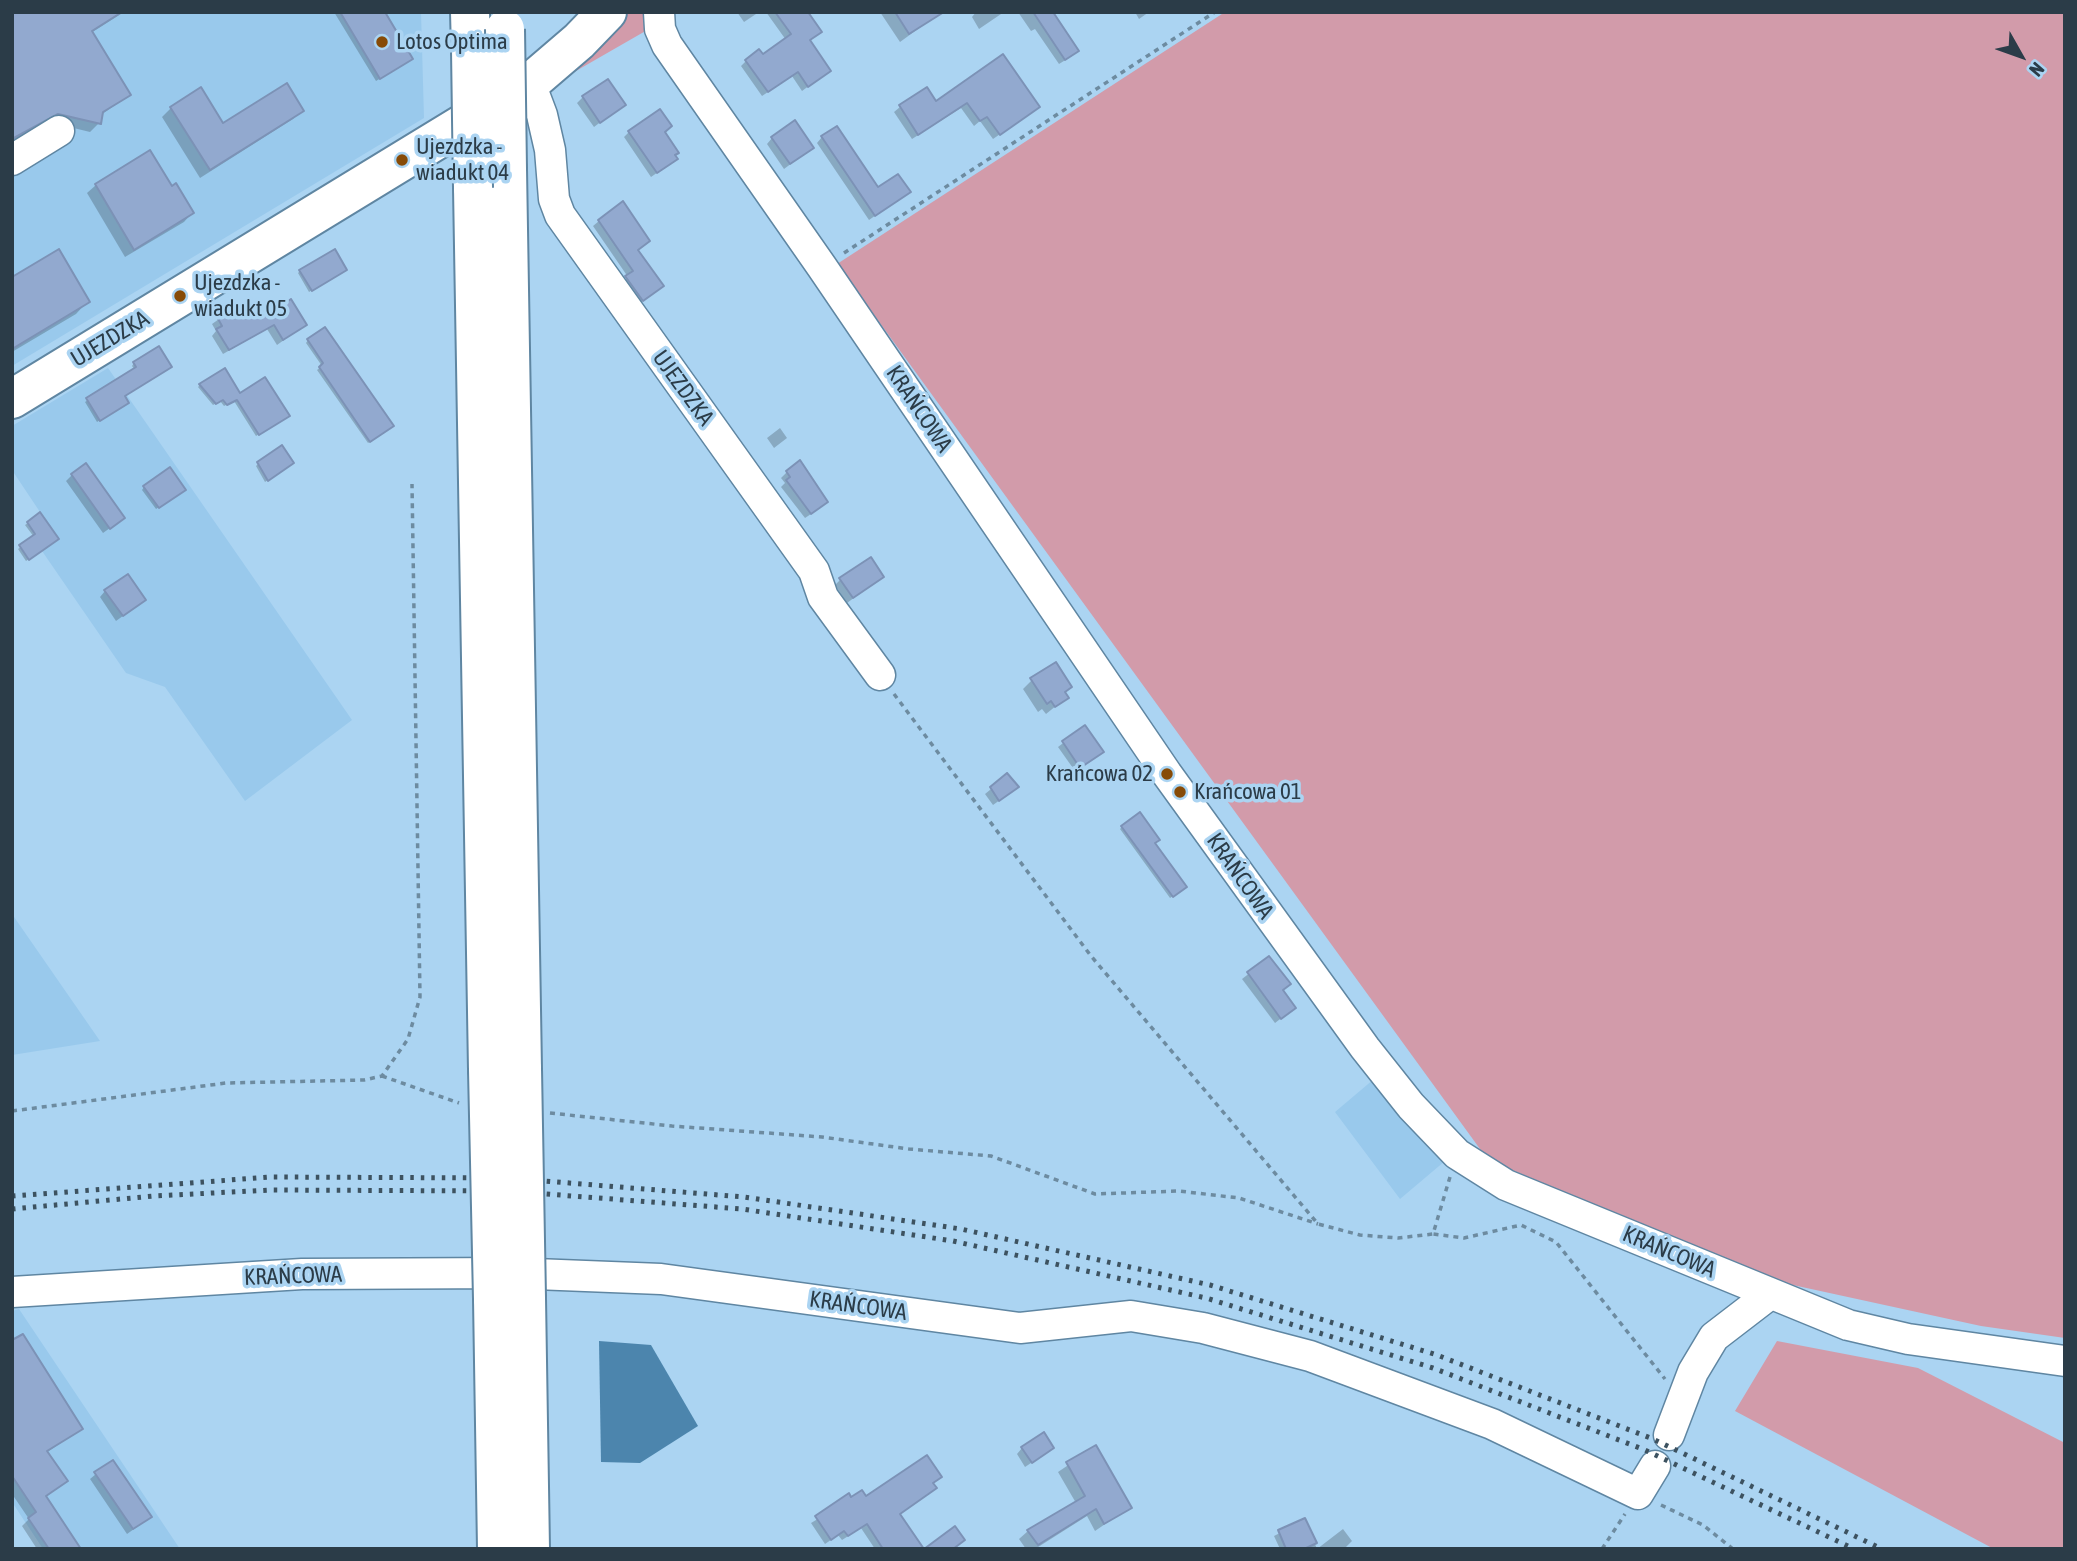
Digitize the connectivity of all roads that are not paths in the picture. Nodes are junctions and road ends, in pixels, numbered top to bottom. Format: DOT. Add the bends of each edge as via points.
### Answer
graph roads {
  1 [pos="470,12"];
  2 [pos="607,12"];
  3 [pos="659,12"];
  4 [pos="505,21"];
  5 [pos="530,83"];
  6 [pos="60,131"];
  7 [pos="12,160"];
  8 [pos="12,398"];
  9 [pos="880,675"];
  10 [pos="505,1070"];
  11 [pos="12,1292"];
  12 [pos="1770,1294"];
  13 [pos="510,1298"];
  14 [pos="2065,1361"];
  15 [pos="1670,1435"];
  16 [pos="1655,1466"];
  17 [pos="497,1549"];
  18 [pos="530,1549"];
  1 -- 10 [label="main road, bridge"];
  2 -- 5 [label="main road, UJEZDZKA"];
  3 -- 12 [label="street, KRAŃCOWA" via="667,46 1159,762 1289,946 1411,1106 1480,1172"];
  4 -- 10 [label="main road, bridge"];
  5 -- 8 [label="main road, UJEZDZKA"];
  5 -- 9 [label="street, UJEZDZKA" via="550,150 560,215 814,571 823,597"];
  6 -- 7 [label="street"];
  10 -- 13 [label="main road, bridge"];
  11 -- 16 [label="street, KRAŃCOWA" via="302,1274 510,1273 661,1279 1020,1328 1132,1316 1203,1328 1310,1356 1492,1424 1638,1494"];
  12 -- 14 [label="street, KRAŃCOWA" via="1848,1325 1908,1339"];
  12 -- 15 [label="street" via="1714,1337 1681,1400"];
  13 -- 17 [label="main road"];
  13 -- 18 [label="main road"];
}
